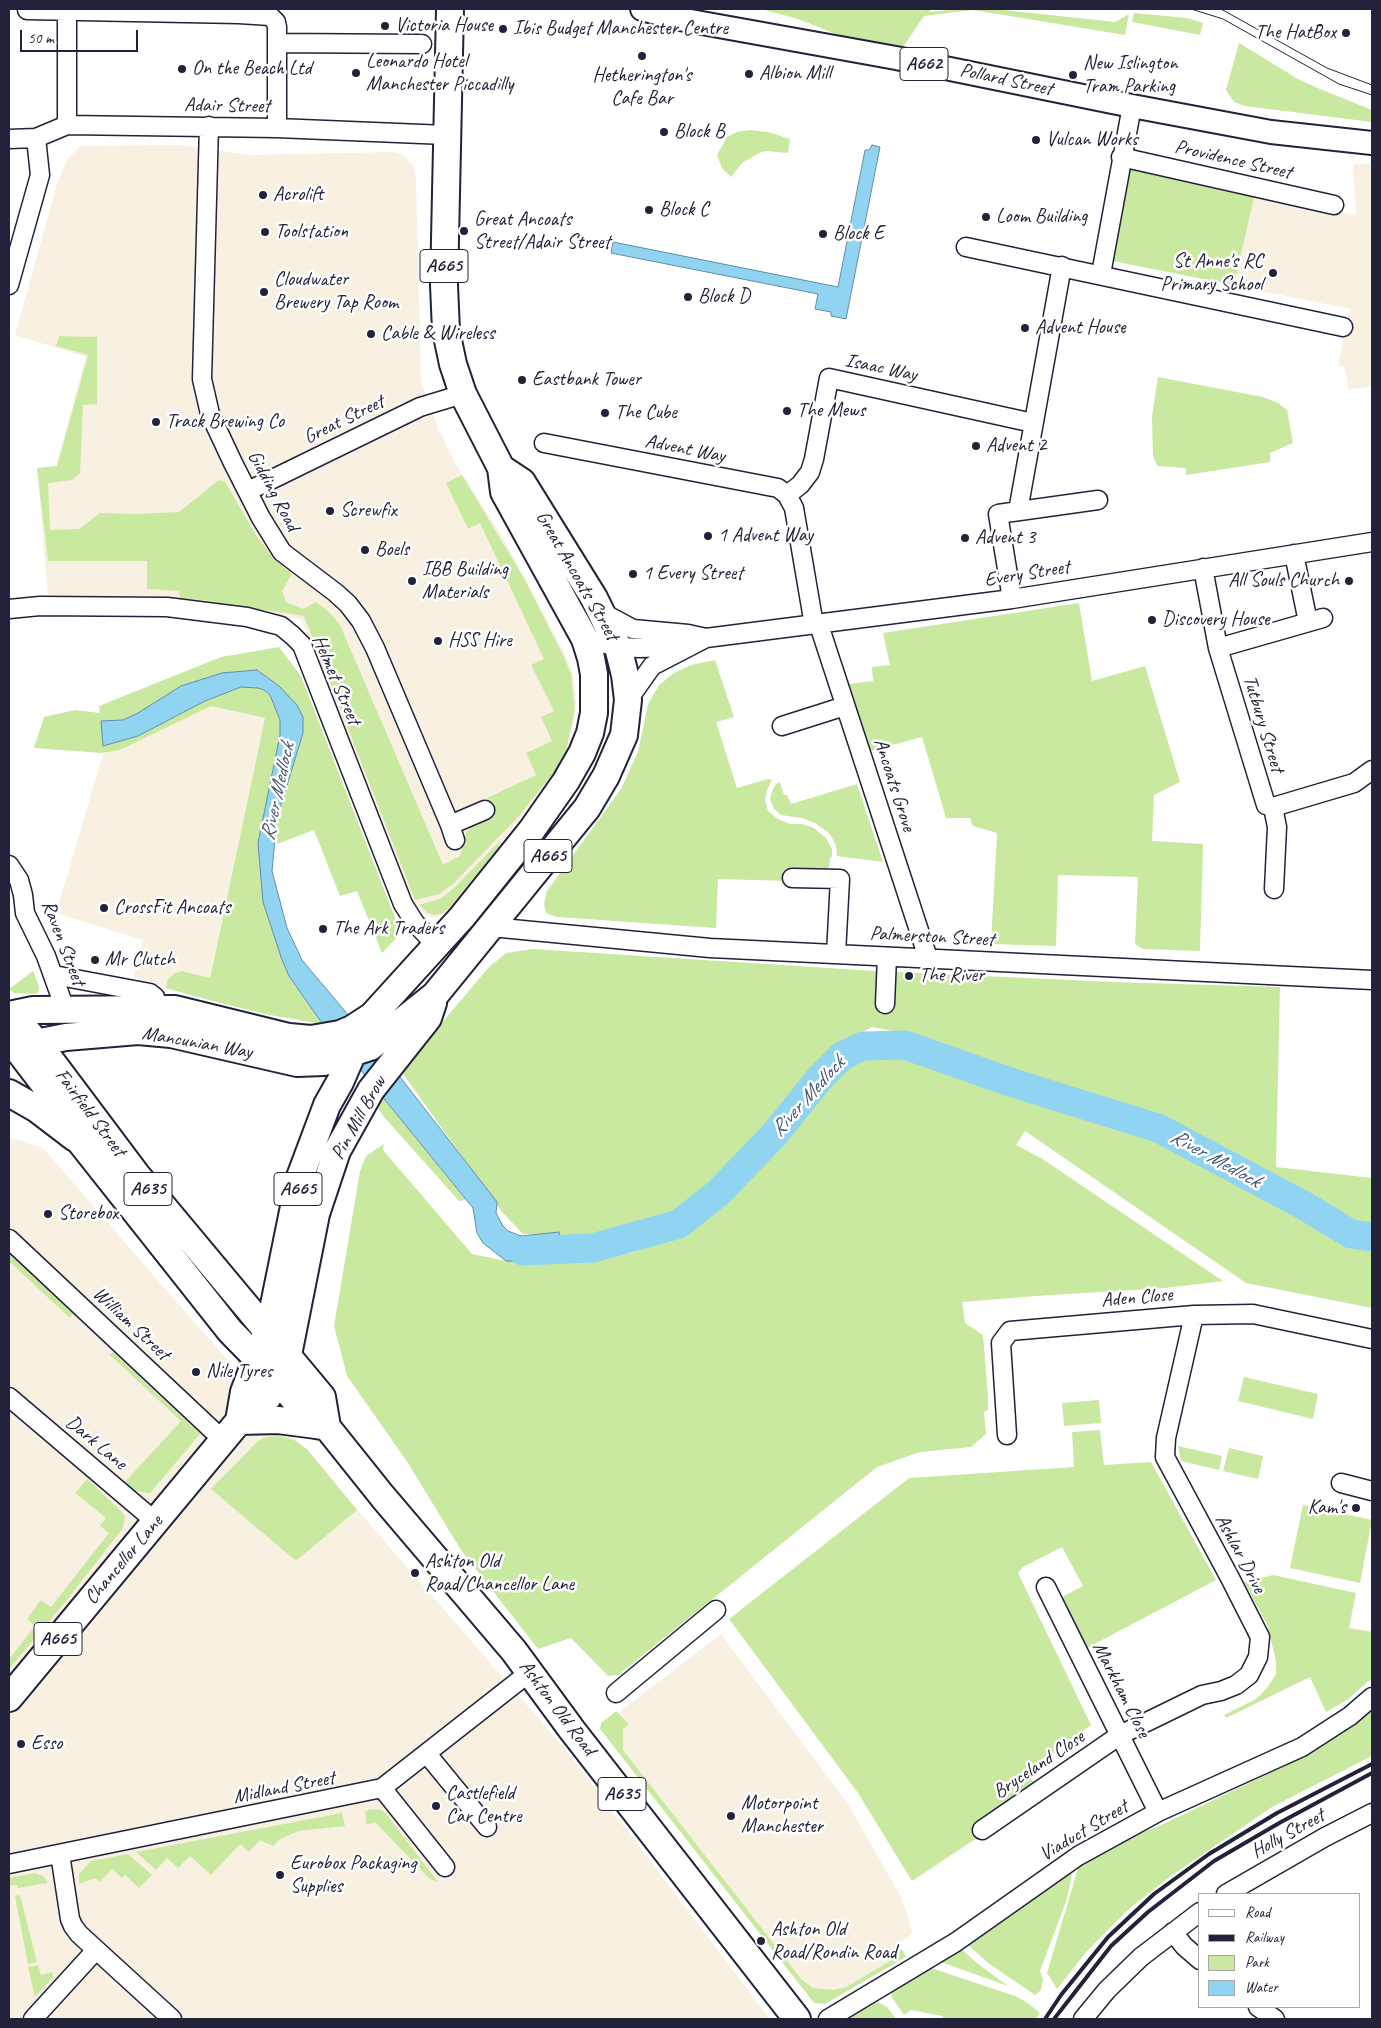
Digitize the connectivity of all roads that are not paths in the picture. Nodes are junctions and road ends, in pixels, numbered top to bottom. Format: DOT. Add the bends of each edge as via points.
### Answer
graph roads {
  1 [pos="450,9"];
  2 [pos="642,9"];
  3 [pos="27,10"];
  4 [pos="67,11"];
  5 [pos="131,11"];
  6 [pos="277,43"];
  7 [pos="422,44"];
  8 [pos="1132,106"];
  9 [pos="67,125"];
  10 [pos="209,126"];
  11 [pos="277,128"];
  12 [pos="446,135"];
  13 [pos="36,138"];
  14 [pos="9,140"];
  15 [pos="1372,142"];
  16 [pos="1121,157"];
  17 [pos="1334,205"];
  18 [pos="966,247"];
  19 [pos="1062,266"];
  20 [pos="1101,274"];
  21 [pos="9,285"];
  22 [pos="1343,327"];
  23 [pos="463,394"];
  24 [pos="1033,423"];
  25 [pos="544,443"];
  26 [pos="501,468"];
  27 [pos="248,492"];
  28 [pos="788,495"];
  29 [pos="1098,500"];
  30 [pos="1018,511"];
  31 [pos="1372,542"];
  32 [pos="1294,554"];
  33 [pos="1203,568"];
  34 [pos="1012,599"];
  35 [pos="9,609"];
  36 [pos="817,625"];
  37 [pos="626,638"];
  38 [pos="706,638"];
  39 [pos="585,639"];
  40 [pos="690,646"];
  41 [pos="1218,648"];
  42 [pos="594,674"];
  43 [pos="628,700"];
  44 [pos="846,706"];
  45 [pos="782,726"];
  46 [pos="1372,770"];
  47 [pos="1273,807"];
  48 [pos="485,810"];
  49 [pos="9,865"];
  50 [pos="792,878"];
  51 [pos="1274,889"];
  52 [pos="491,927"];
  53 [pos="437,946"];
  54 [pos="836,954"];
  55 [pos="887,957"];
  56 [pos="928,958"];
  57 [pos="54,975"];
  58 [pos="1370,980"];
  59 [pos="435,995"];
  60 [pos="885,1004"];
  61 [pos="65,1009"];
  62 [pos="157,1009"];
  63 [pos="372,1026"];
  64 [pos="14,1031"];
  65 [pos="351,1054"];
  66 [pos="297,1063"];
  67 [pos="9,1093"];
  68 [pos="327,1106"];
  69 [pos="78,1139"];
  70 [pos="9,1239"];
  71 [pos="1194,1315"];
  72 [pos="267,1331"];
  73 [pos="1372,1339"];
  74 [pos="288,1355"];
  75 [pos="256,1358"];
  76 [pos="277,1379"];
  77 [pos="9,1397"];
  78 [pos="322,1426"];
  79 [pos="231,1431"];
  80 [pos="1007,1435"];
  81 [pos="1341,1484"];
  82 [pos="1372,1491"];
  83 [pos="156,1522"];
  84 [pos="1046,1586"];
  85 [pos="716,1610"];
  86 [pos="530,1672"];
  87 [pos="616,1693"];
  88 [pos="9,1698"];
  89 [pos="1372,1698"];
  90 [pos="1120,1735"];
  91 [pos="427,1754"];
  92 [pos="382,1788"];
  93 [pos="1158,1812"];
  94 [pos="1372,1813"];
  95 [pos="487,1828"];
  96 [pos="982,1830"];
  97 [pos="60,1854"];
  98 [pos="9,1864"];
  99 [pos="445,1867"];
  100 [pos="1228,1893"];
  101 [pos="1198,1913"];
  102 [pos="1173,1932"];
  103 [pos="96,1950"];
  104 [pos="1198,1958"];
  105 [pos="1259,2008"];
  106 [pos="33,2019"];
  107 [pos="172,2019"];
  108 [pos="797,2019"];
  109 [pos="828,2019"];
  110 [pos="1083,2019"];
  111 [pos="1275,2019"];
  1 -- 12 [label="highway, Great Ancoats Street / A665"];
  2 -- 8 [label="main road, Pollard Street / A662" via="674,18 881,55"];
  3 -- 4 [label="street"];
  4 -- 5 [label="street"];
  4 -- 9 [label="street"];
  5 -- 6 [label="street" via="265,15 274,19"];
  6 -- 7 [label="street"];
  6 -- 11 [label="street"];
  8 -- 15 [label="main road, Pollard Street / A662" via="1271,132"];
  8 -- 16 [label="street"];
  9 -- 10 [label="street, Adair Street"];
  9 -- 13 [label="street, Adair Street"];
  10 -- 11 [label="street, Adair Street"];
  10 -- 27 [label="street, Gidding Road" via="202,379 210,414"];
  11 -- 12 [label="street, Adair Street"];
  12 -- 23 [label="highway, Great Ancoats Street / A665" via="446,322 453,364"];
  13 -- 14 [label="street, Adair Street"];
  13 -- 21 [label="street" via="40,175"];
  16 -- 17 [label="street, Providence Street"];
  16 -- 20 [label="street"];
  18 -- 19 [label="street"];
  19 -- 20 [label="street"];
  19 -- 24 [label="street"];
  20 -- 22 [label="street"];
  23 -- 26 [label="highway, Great Ancoats Street / A665"];
  23 -- 27 [label="street, Great Street" via="420,407"];
  24 -- 28 [label="street, Isaac Way" via="829,378 810,472"];
  24 -- 30 [label="street"];
  25 -- 28 [label="street, Advent Way" via="778,488"];
  26 -- 37 [label="highway, Great Ancoats Street / A665" via="522,482 603,613"];
  26 -- 39 [label="highway, Great Ancoats Street / A665" via="504,492"];
  27 -- 48 [label="street, Gidding Road" via="282,552 342,598 361,621 452,833"];
  28 -- 36 [label="street" via="794,508"];
  29 -- 30 [label="street"];
  30 -- 34 [label="street" via="998,514"];
  31 -- 32 [label="street, Every Street"];
  32 -- 33 [label="street, Every Street"];
  32 -- 41 [label="street" via="1316,620"];
  33 -- 34 [label="street, Every Street"];
  33 -- 41 [label="street, Tutbury Street"];
  34 -- 36 [label="street, Every Street"];
  35 -- 53 [label="street, Helmet Street" via="40,606 167,607 247,617 281,626 292,634 302,645 403,904 415,923"];
  36 -- 38 [label="street, Every Street"];
  36 -- 44 [label="street, Ancoats Grove"];
  37 -- 38 [label="street" via="688,634"];
  37 -- 39 [label="street"];
  37 -- 40 [label="street" via="649,648"];
  37 -- 42 [label="highway"];
  37 -- 43 [label="highway, Great Ancoats Street / A665"];
  38 -- 40 [label="street, Every Street"];
  39 -- 42 [label="highway, Great Ancoats Street / A665"];
  40 -- 43 [label="street, Every Street" via="652,666"];
  41 -- 47 [label="street, Tutbury Street" via="1266,805"];
  42 -- 53 [label="highway, Great Ancoats Street / A665" via="594,713 590,732 566,781"];
  43 -- 52 [label="highway, Great Ancoats Street / A665" via="624,735 587,808"];
  44 -- 45 [label="street"];
  44 -- 56 [label="street, Ancoats Grove"];
  46 -- 47 [label="street" via="1354,783"];
  47 -- 51 [label="street, Tutbury Street" via="1277,827"];
  49 -- 57 [label="street, Raven Street" via="19,880 25,913"];
  50 -- 54 [label="street" via="840,879"];
  52 -- 54 [label="street, Palmerston Street" via="710,948"];
  52 -- 59 [label="highway, Great Ancoats Street / A665"];
  53 -- 63 [label="highway, A665"];
  54 -- 55 [label="street, Palmerston Street"];
  55 -- 56 [label="street, Palmerston Street"];
  55 -- 60 [label="street"];
  56 -- 58 [label="street, Palmerston Street"];
  57 -- 61 [label="street, Raven Street"];
  57 -- 62 [label="street" via="150,993 155,997"];
  59 -- 63 [label="highway, A665" via="410,1013"];
  59 -- 74 [label="highway, Pin Mill Brow / A665" via="428,1018 375,1084 337,1151 316,1214"];
  61 -- 62 [label="highway, Mancunian Way"];
  61 -- 64 [label="highway, Mancunian Way" via="33,1010"];
  62 -- 63 [label="highway, Mancunian Way / A665" via="311,1039"];
  63 -- 65 [label="highway, Mancunian Way / A665" via="370,1047"];
  64 -- 66 [label="highway, Mancunian Way" via="74,1036 138,1031 172,1034"];
  64 -- 69 [label="highway, Fairfield Street / A635"];
  64 -- 72 [label="highway, Fairfield Street / A635"];
  65 -- 66 [label="highway, Mancunian Way / A665" via="324,1062"];
  65 -- 68 [label="highway, Pin Mill Brow / A665"];
  66 -- 68 [label="highway" via="314,1079"];
  67 -- 69 [label="highway, Fairfield Street / A635"];
  68 -- 72 [label="highway, Pin Mill Brow / A665" via="300,1177"];
  69 -- 75 [label="highway, Fairfield Street / A635" via="230,1331"];
  70 -- 79 [label="street, William Street"];
  71 -- 73 [label="street, Aden Close" via="1253,1314"];
  71 -- 80 [label="street, Aden Close" via="1010,1331 1001,1343"];
  71 -- 90 [label="street, Ashlar Drive" via="1166,1438 1165,1457 1260,1637 1258,1657 1249,1675 1236,1685 1202,1695"];
  72 -- 74 [label="highway, Fairfield Street / A635"];
  72 -- 75 [label="highway"];
  74 -- 76 [label="highway, Pin Mill Brow / A665"];
  74 -- 78 [label="highway, Ashton Old Road / A635" via="322,1397"];
  75 -- 76 [label="highway, Fairfield Street / A635"];
  75 -- 79 [label="highway"];
  76 -- 78 [label="highway, Ashton Old Road / A635"];
  76 -- 79 [label="highway, Chancellor Lane / A665" via="261,1406"];
  77 -- 83 [label="street, Dark Lane"];
  78 -- 79 [label="highway" via="278,1420"];
  78 -- 86 [label="highway, Ashton Old Road / A635"];
  79 -- 83 [label="highway, Chancellor Lane / A665"];
  81 -- 82 [label="street"];
  83 -- 88 [label="highway, Chancellor Lane / A665"];
  84 -- 90 [label="street, Markham Close"];
  85 -- 87 [label="street"];
  86 -- 91 [label="street, Midland Street"];
  86 -- 108 [label="highway, Ashton Old Road / A635"];
  89 -- 93 [label="street, Viaduct Street" via="1302,1747"];
  90 -- 93 [label="street, Markham Close"];
  90 -- 96 [label="street, Bryceland Close"];
  91 -- 92 [label="street, Midland Street"];
  91 -- 95 [label="street"];
  92 -- 97 [label="street, Midland Street"];
  92 -- 99 [label="street"];
  93 -- 109 [label="street, Viaduct Street" via="1078,1856 956,1942"];
  94 -- 100 [label="street, Holly Street"];
  97 -- 98 [label="street, Midland Street"];
  97 -- 103 [label="street" via="70,1919 79,1934"];
  101 -- 102 [label="street"];
  102 -- 104 [label="street"];
  102 -- 110 [label="street" via="1114,1983"];
  103 -- 106 [label="street"];
  103 -- 107 [label="street"];
  105 -- 111 [label="street"];
}
